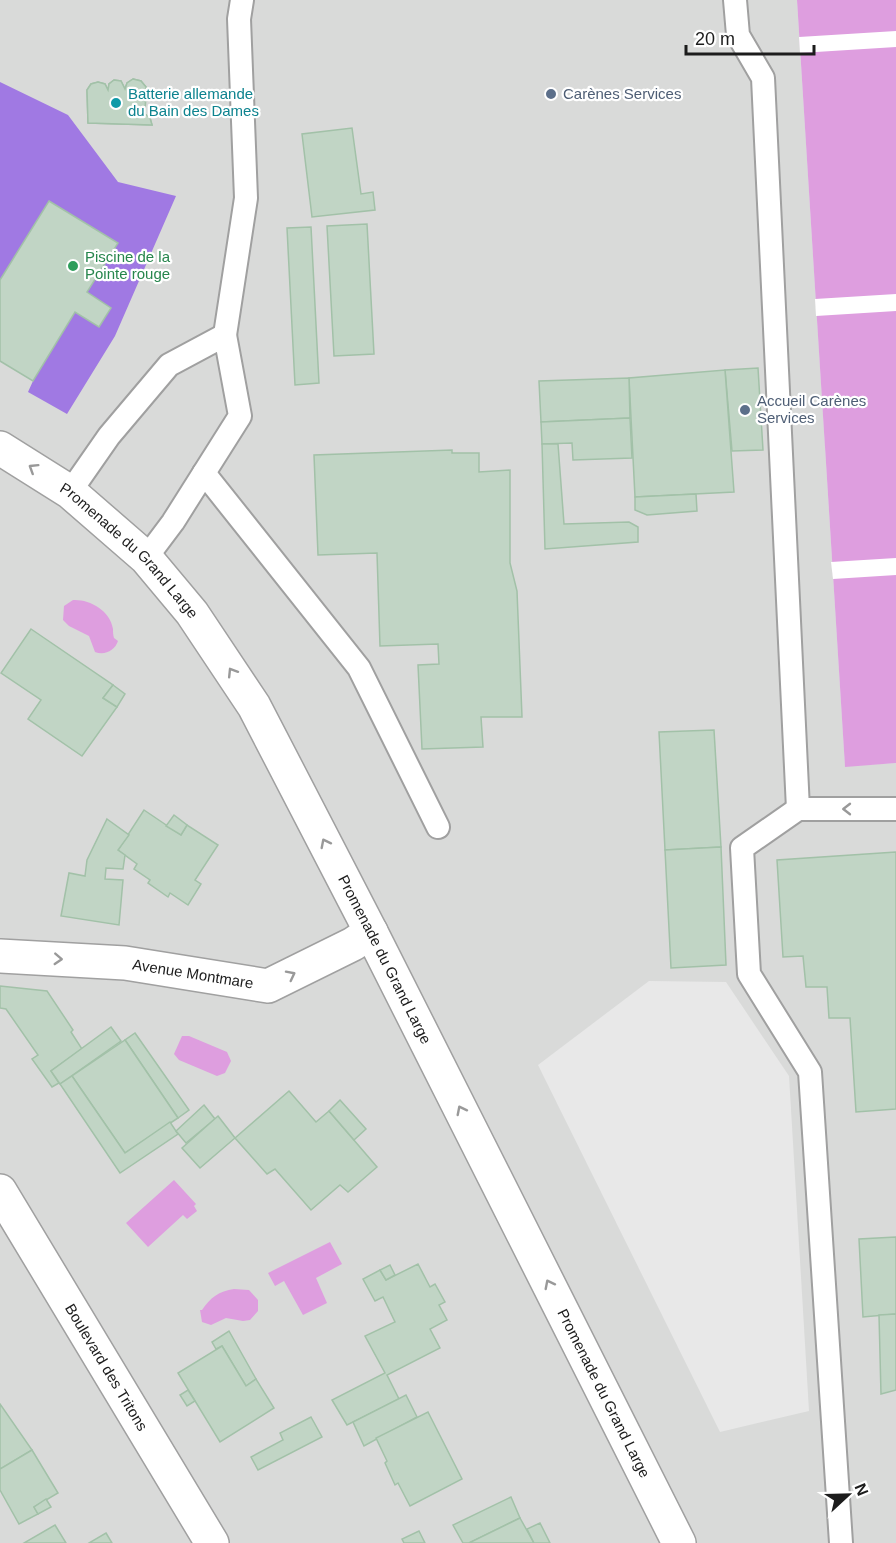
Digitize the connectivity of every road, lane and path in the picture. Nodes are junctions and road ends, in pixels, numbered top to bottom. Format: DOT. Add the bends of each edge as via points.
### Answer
graph roads {
  1 [pos="242,0"];
  2 [pos="735,0"];
  3 [pos="225,335"];
  4 [pos="0,448"];
  5 [pos="204,473"];
  6 [pos="70,492"];
  7 [pos="146,558"];
  8 [pos="798,809"];
  9 [pos="896,809"];
  10 [pos="438,827"];
  11 [pos="371,932"];
  12 [pos="0,956"];
  13 [pos="0,1191"];
  14 [pos="212,1543"];
  15 [pos="679,1543"];
  16 [pos="841,1543"];
  1 -- 3 [label="lane" via="239,19 246,198"];
  2 -- 8 [label="lane" via="738,35 763,78"];
  3 -- 5 [label="lane" via="240,416"];
  3 -- 6 [label="lane" via="169,365 109,436"];
  6 -- 4 [label="street, Promenade du Grand Large, one-way"];
  5 -- 7 [label="lane"];
  5 -- 10 [label="lane" via="359,668"];
  6 -- 7 [label="street, Promenade du Grand Large"];
  11 -- 7 [label="street, Promenade du Grand Large, one-way" via="254,706 192,613"];
  9 -- 8 [label="lane, one-way"];
  8 -- 16 [label="lane" via="742,848 749,974 810,1071"];
  12 -- 11 [label="street, Avenue Montmare, one-way" via="125,963 268,986"];
  15 -- 11 [label="street, Promenade du Grand Large, one-way"];
  13 -- 14 [label="street, Boulevard des Tritons"];
}
